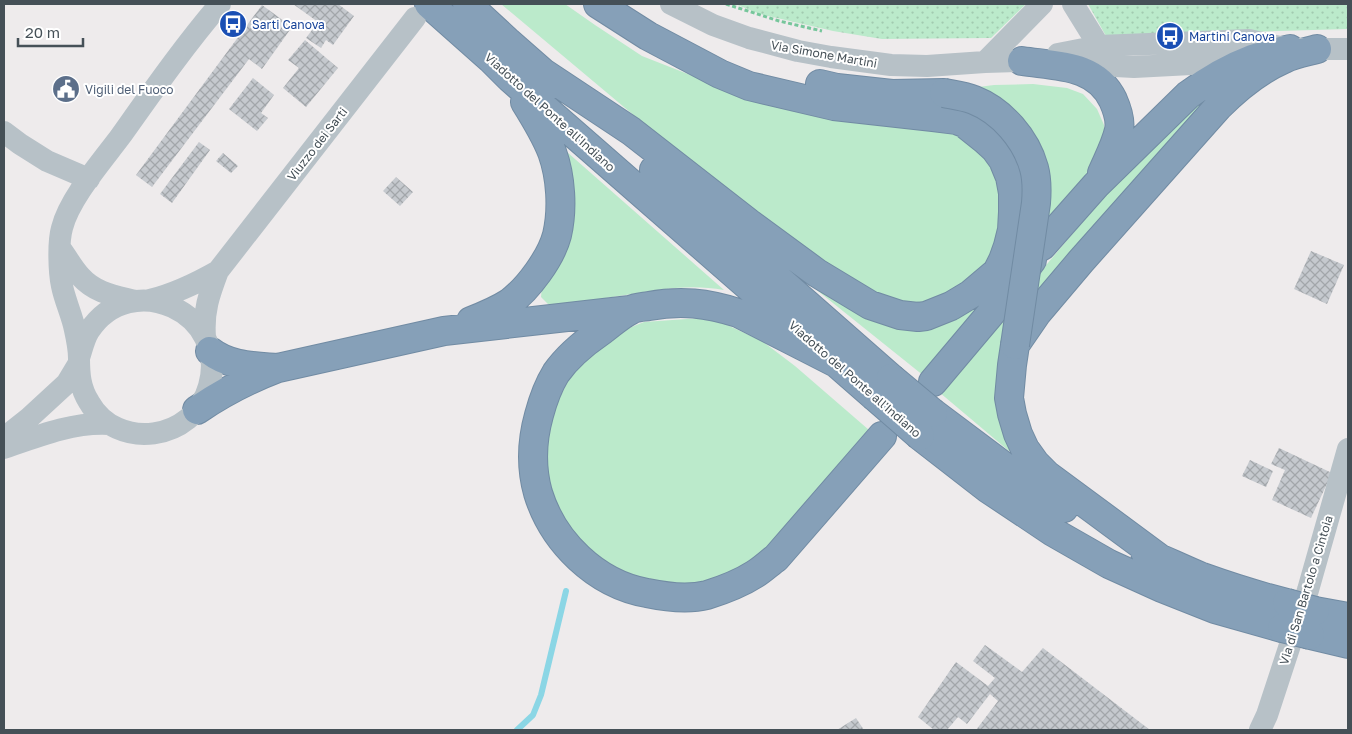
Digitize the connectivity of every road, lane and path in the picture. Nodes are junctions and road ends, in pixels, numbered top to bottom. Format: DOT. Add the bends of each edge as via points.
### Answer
graph roads {
  1 [pos="220,4"];
  2 [pos="467,4"];
  3 [pos="598,4"];
  4 [pos="671,4"];
  5 [pos="726,4"];
  6 [pos="1042,4"];
  7 [pos="1073,4"];
  8 [pos="422,11"];
  9 [pos="830,33"];
  10 [pos="1099,46"];
  11 [pos="673,48"];
  12 [pos="1317,48"];
  13 [pos="1348,48"];
  14 [pos="1290,49"];
  15 [pos="503,59"];
  16 [pos="1022,61"];
  17 [pos="985,62"];
  18 [pos="542,72"];
  19 [pos="4,132"];
  20 [pos="88,179"];
  21 [pos="1096,185"];
  22 [pos="1042,246"];
  23 [pos="60,248"];
  24 [pos="218,271"];
  25 [pos="996,272"];
  26 [pos="143,301"];
  27 [pos="632,309"];
  28 [pos="444,331"];
  29 [pos="208,344"];
  30 [pos="1015,345"];
  31 [pos="79,361"];
  32 [pos="836,363"];
  33 [pos="278,368"];
  34 [pos="933,382"];
  35 [pos="883,387"];
  36 [pos="197,410"];
  37 [pos="110,424"];
  38 [pos="927,424"];
  39 [pos="882,436"];
  40 [pos="4,438"];
  41 [pos="4,448"];
  42 [pos="1348,449"];
  43 [pos="1162,560"];
  44 [pos="1300,614"];
  45 [pos="1348,617"];
  46 [pos="1348,644"];
  47 [pos="1260,730"];
  1 -- 20 [label="street"];
  2 -- 15 [label="highway, Viadotto del Ponte all'Indiano"];
  3 -- 11 [label="highway"];
  4 -- 17 [label="street, Via Simone Martini" via="713,25 798,51 891,65"];
  5 -- 9 [label="path"];
  6 -- 17 [label="street"];
  7 -- 10 [label="street"];
  8 -- 15 [label="highway, Viadotto del Ponte all'Indiano"];
  8 -- 24 [label="street, Viuzzo dei Sarti"];
  10 -- 14 [label="street, Via Simone Martini" via="1249,40"];
  10 -- 16 [label="street, Via Simone Martini"];
  11 -- 25 [label="highway" via="728,78 761,90 834,106 964,123 995,149 1010,177 1013,212 1008,246"];
  11 -- 30 [label="highway, bridge" via="836,88 892,94 957,95 973,100 1003,119 1028,152 1037,189"];
  12 -- 13 [label="street, Via Simone Martini"];
  12 -- 14 [label="street, Via Simone Martini"];
  12 -- 30 [label="highway" via="1264,70 1218,107 1068,276"];
  14 -- 16 [label="street, Via Simone Martini" via="1229,62 1134,67"];
  14 -- 21 [label="highway" via="1252,59 1222,72 1199,87"];
  15 -- 18 [label="highway, Viadotto del Ponte all'Indiano"];
  15 -- 28 [label="highway" via="542,128 552,153 559,184 560,211 556,236 538,273 509,303"];
  15 -- 32 [label="highway, Viadotto del Ponte all'Indiano"];
  16 -- 17 [label="street, Via Simone Martini"];
  16 -- 21 [label="highway" via="1079,70 1092,76 1112,97 1119,114 1119,132"];
  18 -- 25 [label="highway" via="631,131 817,273 870,305 908,316 926,316 962,300"];
  18 -- 35 [label="highway, Viadotto del Ponte all'Indiano"];
  19 -- 20 [label="street" via="47,161"];
  20 -- 23 [label="street" via="65,218"];
  21 -- 22 [label="highway"];
  22 -- 25 [label="highway"];
  22 -- 34 [label="highway" via="1003,299"];
  23 -- 26 [label="street" via="81,278 92,286 109,295"];
  23 -- 31 [label="street" via="62,284"];
  24 -- 26 [label="street, Viuzzo dei Sarti" via="166,296"];
  24 -- 29 [label="street, Viuzzo dei Sarti" via="204,317"];
  26 -- 29 [label="street" via="177,308 198,326"];
  26 -- 31 [label="street" via="121,305 98,320 83,344"];
  27 -- 28 [label="highway"];
  27 -- 32 [label="highway" via="680,302 721,308 738,313"];
  27 -- 39 [label="highway" via="581,346 557,372 543,400 534,442 535,479 550,519 579,559 611,581 640,592 683,598 705,595 749,577 776,558"];
  28 -- 33 [label="highway"];
  29 -- 33 [label="highway" via="217,356 231,362"];
  29 -- 36 [label="street" via="212,363 210,382"];
  30 -- 43 [label="highway" via="1009,398 1025,449 1048,474"];
  31 -- 37 [label="street" via="79,378 89,404"];
  31 -- 40 [label="street" via="67,383"];
  32 -- 35 [label="highway, Viadotto del Ponte all'Indiano"];
  33 -- 36 [label="highway" via="224,393"];
  35 -- 38 [label="highway, Viadotto del Ponte all'Indiano, bridge"];
  36 -- 37 [label="street" via="175,428 162,432 135,434"];
  37 -- 41 [label="street" via="66,428"];
  38 -- 43 [label="highway, Viadotto del Ponte all'Indiano" via="1013,473 1080,518"];
  38 -- 44 [label="highway, Viadotto del Ponte all'Indiano" via="987,488 1109,564 1215,609"];
  42 -- 44 [label="street, Via di San Bartolo a Cintoia"];
  43 -- 44 [label="highway, Viadotto del Ponte all'Indiano"];
  44 -- 45 [label="highway, Viadotto del Ponte all'Indiano"];
  44 -- 46 [label="highway, Viadotto del Ponte all'Indiano"];
  44 -- 47 [label="street, Via di San Bartolo a Cintoia" via="1268,715"];
}
